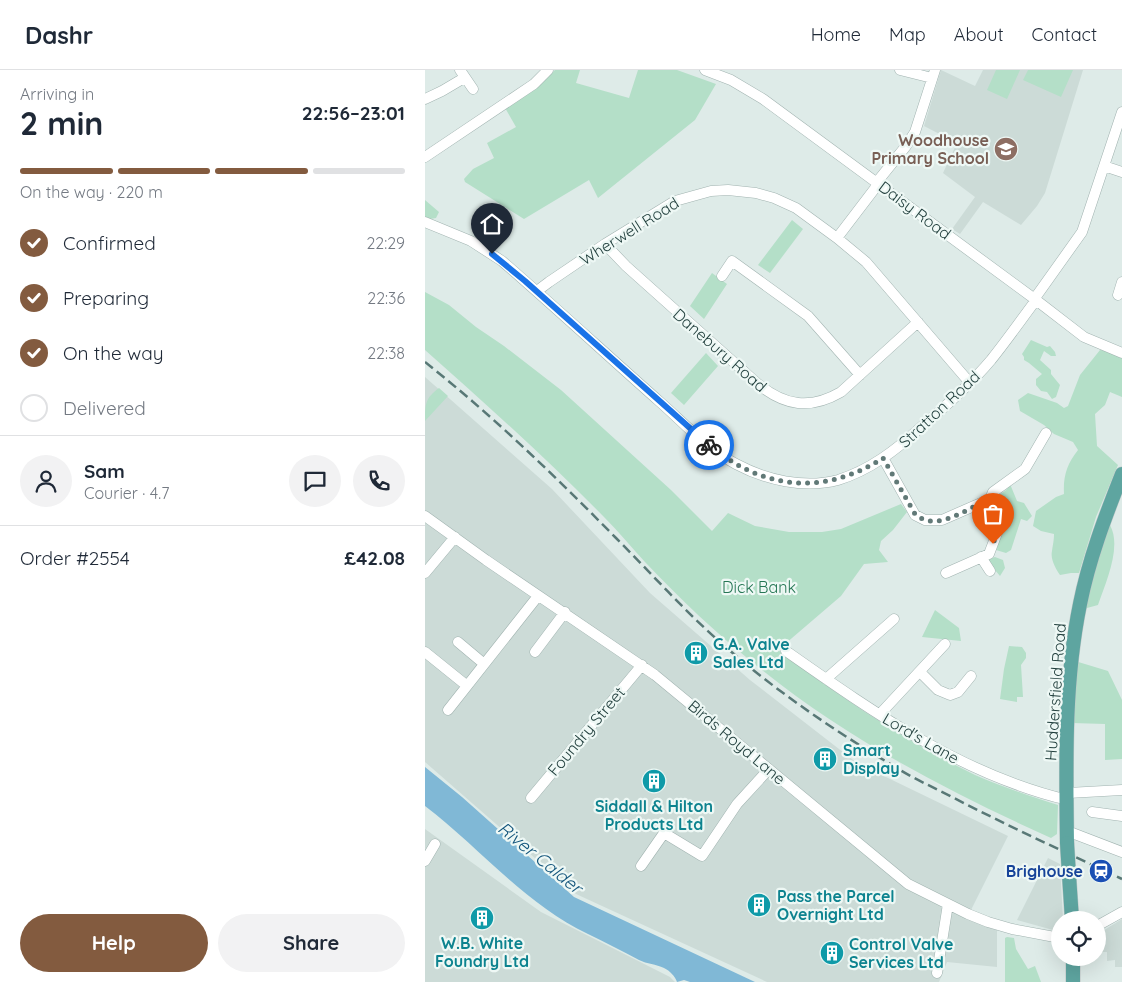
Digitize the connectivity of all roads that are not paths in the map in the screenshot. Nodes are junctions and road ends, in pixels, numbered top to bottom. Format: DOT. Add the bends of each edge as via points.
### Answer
graph roads {
  1 [pos="548,70"];
  2 [pos="705,70"];
  3 [pos="900,70"];
  4 [pos="462,74"];
  5 [pos="933,74"];
  6 [pos="473,88"];
  7 [pos="425,99"];
  8 [pos="1122,112"];
  9 [pos="425,157"];
  10 [pos="1104,166"];
  11 [pos="1122,172"];
  12 [pos="878,183"];
  13 [pos="425,222"];
  14 [pos="837,238"];
  15 [pos="605,244"];
  16 [pos="722,276"];
  17 [pos="1122,282"];
  18 [pos="537,292"];
  19 [pos="1118,295"];
  20 [pos="1036,299"];
  21 [pos="918,322"];
  22 [pos="1122,353"];
  23 [pos="860,375"];
  24 [pos="969,382"];
  25 [pos="1046,433"];
  26 [pos="883,458"];
  27 [pos="1122,474"];
  28 [pos="983,502"];
  29 [pos="425,516"];
  30 [pos="455,537"];
  31 [pos="981,558"];
  32 [pos="990,571"];
  33 [pos="425,573"];
  34 [pos="946,574"];
  35 [pos="539,596"];
  36 [pos="565,612"];
  37 [pos="894,619"];
  38 [pos="458,642"];
  39 [pos="945,644"];
  40 [pos="786,651"];
  41 [pos="425,652"];
  42 [pos="535,652"];
  43 [pos="483,663"];
  44 [pos="642,665"];
  45 [pos="920,672"];
  46 [pos="971,676"];
  47 [pos="826,679"];
  48 [pos="466,685"];
  49 [pos="448,710"];
  50 [pos="880,714"];
  51 [pos="769,769"];
  52 [pos="1122,790"];
  53 [pos="1068,797"];
  54 [pos="531,798"];
  55 [pos="1092,812"];
  56 [pos="1122,816"];
  57 [pos="1067,837"];
  58 [pos="435,844"];
  59 [pos="1122,852"];
  60 [pos="425,861"];
  61 [pos="641,866"];
  62 [pos="948,904"];
  63 [pos="1071,911"];
  64 [pos="1122,912"];
  65 [pos="1106,921"];
  66 [pos="1051,936"];
  67 [pos="1073,966"];
  68 [pos="937,973"];
  69 [pos="1073,982"];
  1 -- 9 [label="street" via="534,84"];
  2 -- 12 [label="street, Daisy Road" via="731,80 763,99"];
  3 -- 5 [label="street"];
  4 -- 6 [label="street"];
  4 -- 7 [label="street" via="442,91"];
  5 -- 12 [label="street" via="915,132"];
  8 -- 10 [label="street, Stratton Road"];
  10 -- 11 [label="street"];
  10 -- 20 [label="street, Stratton Road" via="1079,237"];
  12 -- 14 [label="street"];
  12 -- 20 [label="street, Daisy Road"];
  13 -- 18 [label="street, Stratton Road" via="459,235 487,251"];
  14 -- 15 [label="street, Wherwell Road" via="796,208 779,200 750,192 722,190 693,194 669,203"];
  14 -- 21 [label="street, Wherwell Road" via="873,269"];
  15 -- 18 [label="street, Wherwell Road"];
  15 -- 23 [label="street, Danebury Road" via="629,269 777,398 797,403 820,401 841,392"];
  16 -- 23 [label="street" via="732,262 763,283 811,320"];
  17 -- 19 [label="street"];
  18 -- 26 [label="street, Stratton Road" via="710,446 745,468 787,482 820,483 846,477"];
  20 -- 22 [label="street, Daisy Road" via="1084,337"];
  20 -- 24 [label="street, Stratton Road" via="990,360"];
  21 -- 23 [label="street, Danebury Road"];
  21 -- 24 [label="street, Wherwell Road"];
  24 -- 26 [label="street, Stratton Road" via="946,406"];
  25 -- 28 [label="street" via="1025,469"];
  26 -- 28 [label="street" via="921,519 942,520"];
  27 -- 53 [label="main road, Huddersfield Road" via="1099,534 1079,612 1068,713"];
  28 -- 31 [label="street" via="997,533 989,554"];
  29 -- 30 [label="street, Birds Royd Lane"];
  30 -- 33 [label="street"];
  30 -- 35 [label="street, Birds Royd Lane"];
  31 -- 32 [label="street"];
  31 -- 34 [label="street"];
  35 -- 36 [label="street, Birds Royd Lane"];
  35 -- 43 [label="street"];
  36 -- 42 [label="street"];
  36 -- 44 [label="street, Birds Royd Lane"];
  37 -- 47 [label="street"];
  38 -- 43 [label="street"];
  39 -- 45 [label="street"];
  40 -- 47 [label="street, Lord's Lane"];
  41 -- 48 [label="street"];
  43 -- 48 [label="street"];
  44 -- 51 [label="street, Birds Royd Lane"];
  44 -- 54 [label="street, Foundry Street"];
  45 -- 46 [label="street" via="938,690 950,695"];
  45 -- 50 [label="street"];
  47 -- 50 [label="street, Lord's Lane"];
  48 -- 49 [label="street"];
  50 -- 53 [label="street, Lord's Lane" via="923,742 970,766 1021,786"];
  51 -- 61 [label="street" via="737,804 701,856 664,833"];
  51 -- 62 [label="street, Birds Royd Lane" via="908,884"];
  52 -- 53 [label="street, Lord's Lane"];
  53 -- 57 [label="main road, Huddersfield Road"];
  55 -- 56 [label="street"];
  57 -- 59 [label="street"];
  57 -- 63 [label="main road, Huddersfield Road, bridge"];
  58 -- 60 [label="street"];
  62 -- 66 [label="street, Birds Royd Lane" via="1000,926"];
  62 -- 68 [label="street"];
  64 -- 65 [label="street"];
  67 -- 69 [label="main road"];
}
